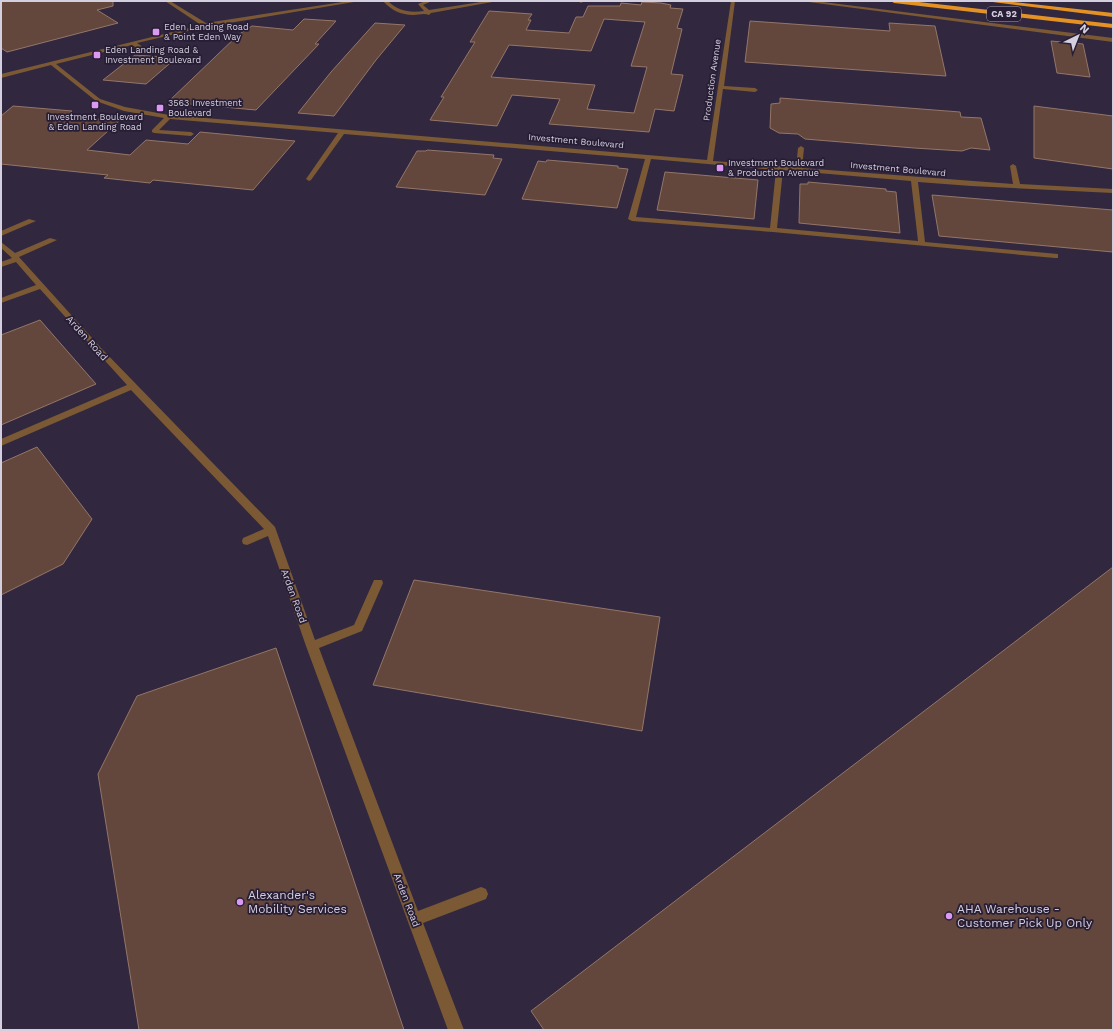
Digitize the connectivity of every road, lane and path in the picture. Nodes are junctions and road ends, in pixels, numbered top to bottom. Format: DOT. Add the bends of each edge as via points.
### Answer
graph roads {
  1 [pos="167,1"];
  2 [pos="358,1"];
  3 [pos="385,1"];
  4 [pos="430,1"];
  5 [pos="496,1"];
  6 [pos="733,1"];
  7 [pos="803,1"];
  8 [pos="894,1"];
  9 [pos="988,1"];
  10 [pos="1041,1"];
  11 [pos="332,6"];
  12 [pos="342,11"];
  13 [pos="1113,11"];
  14 [pos="429,13"];
  15 [pos="1113,15"];
  16 [pos="205,25"];
  17 [pos="1113,26"];
  18 [pos="1113,40"];
  19 [pos="133,43"];
  20 [pos="144,50"];
  21 [pos="52,63"];
  22 [pos="1,76"];
  23 [pos="721,87"];
  24 [pos="756,90"];
  25 [pos="169,117"];
  26 [pos="343,131"];
  27 [pos="191,134"];
  28 [pos="801,148"];
  29 [pos="649,156"];
  30 [pos="710,161"];
  31 [pos="1013,166"];
  32 [pos="780,167"];
  33 [pos="799,169"];
  34 [pos="309,179"];
  35 [pos="914,179"];
  36 [pos="1017,186"];
  37 [pos="1113,190"];
  38 [pos="32,221"];
  39 [pos="773,230"];
  40 [pos="1,234"];
  41 [pos="53,240"];
  42 [pos="1,244"];
  43 [pos="922,244"];
  44 [pos="1055,256"];
  45 [pos="16,258"];
  46 [pos="1,265"];
  47 [pos="42,286"];
  48 [pos="1,301"];
  49 [pos="132,386"];
  50 [pos="1,443"];
  51 [pos="271,530"];
  52 [pos="247,541"];
  53 [pos="378,583"];
  54 [pos="312,646"];
  55 [pos="481,894"];
  56 [pos="415,919"];
  57 [pos="456,1030"];
  1 -- 16 [label="street"];
  2 -- 11 [label="street"];
  3 -- 14 [label="street" via="399,13"];
  4 -- 14 [label="street" via="420,4"];
  5 -- 14 [label="street"];
  6 -- 23 [label="street, Production Avenue"];
  7 -- 18 [label="street"];
  8 -- 17 [label="highway, CA 92"];
  9 -- 15 [label="highway, CA 92"];
  10 -- 13 [label="highway"];
  11 -- 12 [label="street"];
  11 -- 16 [label="street"];
  16 -- 19 [label="street"];
  19 -- 20 [label="street"];
  19 -- 21 [label="street"];
  21 -- 22 [label="street"];
  21 -- 25 [label="street, Investment Boulevard" via="98,100 124,109"];
  23 -- 24 [label="street"];
  23 -- 30 [label="street, Production Avenue"];
  25 -- 26 [label="street, Investment Boulevard"];
  25 -- 27 [label="street" via="154,131"];
  26 -- 29 [label="street, Investment Boulevard"];
  26 -- 34 [label="street"];
  28 -- 33 [label="street"];
  29 -- 30 [label="street, Investment Boulevard"];
  29 -- 39 [label="street" via="632,219"];
  30 -- 32 [label="street, Investment Boulevard"];
  31 -- 36 [label="street"];
  32 -- 33 [label="street, Investment Boulevard"];
  32 -- 39 [label="street"];
  33 -- 35 [label="street, Investment Boulevard"];
  35 -- 36 [label="street, Investment Boulevard"];
  35 -- 43 [label="street"];
  36 -- 37 [label="street, Investment Boulevard"];
  38 -- 40 [label="street"];
  39 -- 43 [label="street"];
  41 -- 45 [label="street"];
  42 -- 45 [label="street, Arden Road"];
  43 -- 44 [label="street"];
  45 -- 46 [label="street"];
  45 -- 47 [label="street, Arden Road"];
  47 -- 48 [label="street"];
  47 -- 49 [label="street, Arden Road"];
  49 -- 50 [label="street"];
  49 -- 51 [label="street, Arden Road"];
  51 -- 52 [label="street"];
  51 -- 54 [label="street, Arden Road"];
  53 -- 54 [label="street" via="358,628"];
  54 -- 56 [label="street, Arden Road"];
  55 -- 56 [label="street"];
  56 -- 57 [label="street, Arden Road"];
}
